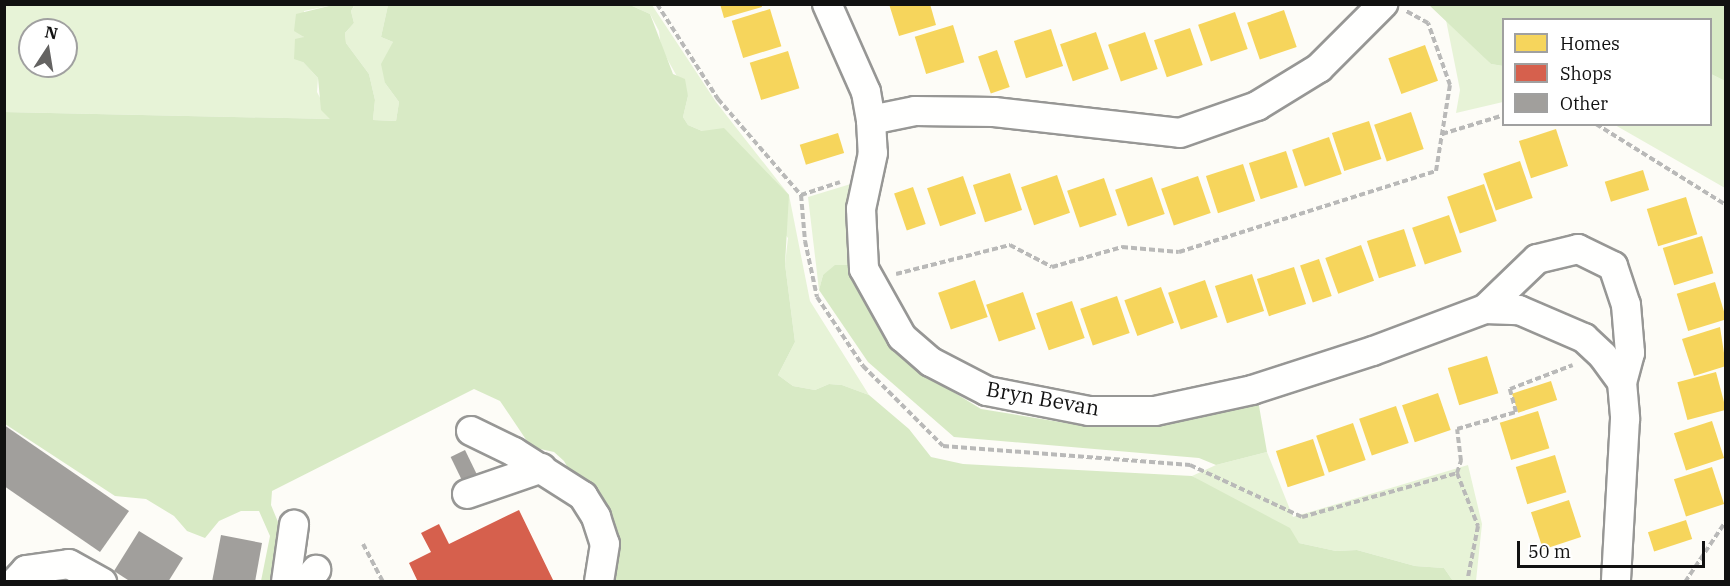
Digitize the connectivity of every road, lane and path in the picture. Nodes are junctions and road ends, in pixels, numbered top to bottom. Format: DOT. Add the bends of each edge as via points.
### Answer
graph roads {
  1 [pos="657,4"];
  2 [pos="826,4"];
  3 [pos="1393,7"];
  4 [pos="1502,115"];
  5 [pos="871,120"];
  6 [pos="1599,126"];
  7 [pos="1442,134"];
  8 [pos="1725,205"];
  9 [pos="869,281"];
  10 [pos="1485,309"];
  11 [pos="1600,353"];
  12 [pos="1622,382"];
  13 [pos="471,431"];
  14 [pos="542,468"];
  15 [pos="1457,473"];
  16 [pos="467,494"];
  17 [pos="1725,521"];
  18 [pos="294,525"];
  19 [pos="363,544"];
  20 [pos="1468,577"];
  21 [pos="15,582"];
  22 [pos="102,582"];
  23 [pos="286,582"];
  24 [pos="383,582"];
  25 [pos="599,582"];
  26 [pos="1616,582"];
  27 [pos="1685,582"];
  1 -- 15 [label="path" via="718,99 801,195 805,241 817,297 863,366 943,446 1190,465 1302,517"];
  2 -- 5 [label="street, Bryn Bevan" via="866,92"];
  3 -- 5 [label="street" via="1319,68 1257,106 1180,133 994,112 915,111"];
  3 -- 7 [label="path" via="1428,23 1450,85"];
  4 -- 7 [label="path"];
  5 -- 9 [label="street, Bryn Bevan" via="873,153 861,209 864,269"];
  6 -- 8 [label="path"];
  7 -- 9 [label="path" via="1436,171 1179,252 1122,248 1052,267 1010,245"];
  9 -- 10 [label="street, Bryn Bevan" via="902,337 931,362 987,391 1089,411 1155,411 1252,390"];
  10 -- 11 [label="street, Bryn Bevan" via="1519,310 1539,317 1584,338"];
  10 -- 12 [label="street, Bryn Bevan" via="1537,258 1578,249 1613,266 1626,305 1630,353"];
  11 -- 12 [label="street, Bryn Bevan"];
  11 -- 15 [label="path" via="1510,389 1516,412 1457,429 1461,461"];
  12 -- 26 [label="street, Bryn Bevan" via="1625,419"];
  13 -- 14 [label="street"];
  14 -- 16 [label="street"];
  14 -- 25 [label="street" via="583,496 597,518 605,544"];
  15 -- 20 [label="path" via="1478,526"];
  17 -- 27 [label="path"];
  18 -- 23 [label="street"];
  19 -- 24 [label="path"];
  21 -- 22 [label="street" via="26,570 69,564"];
}
